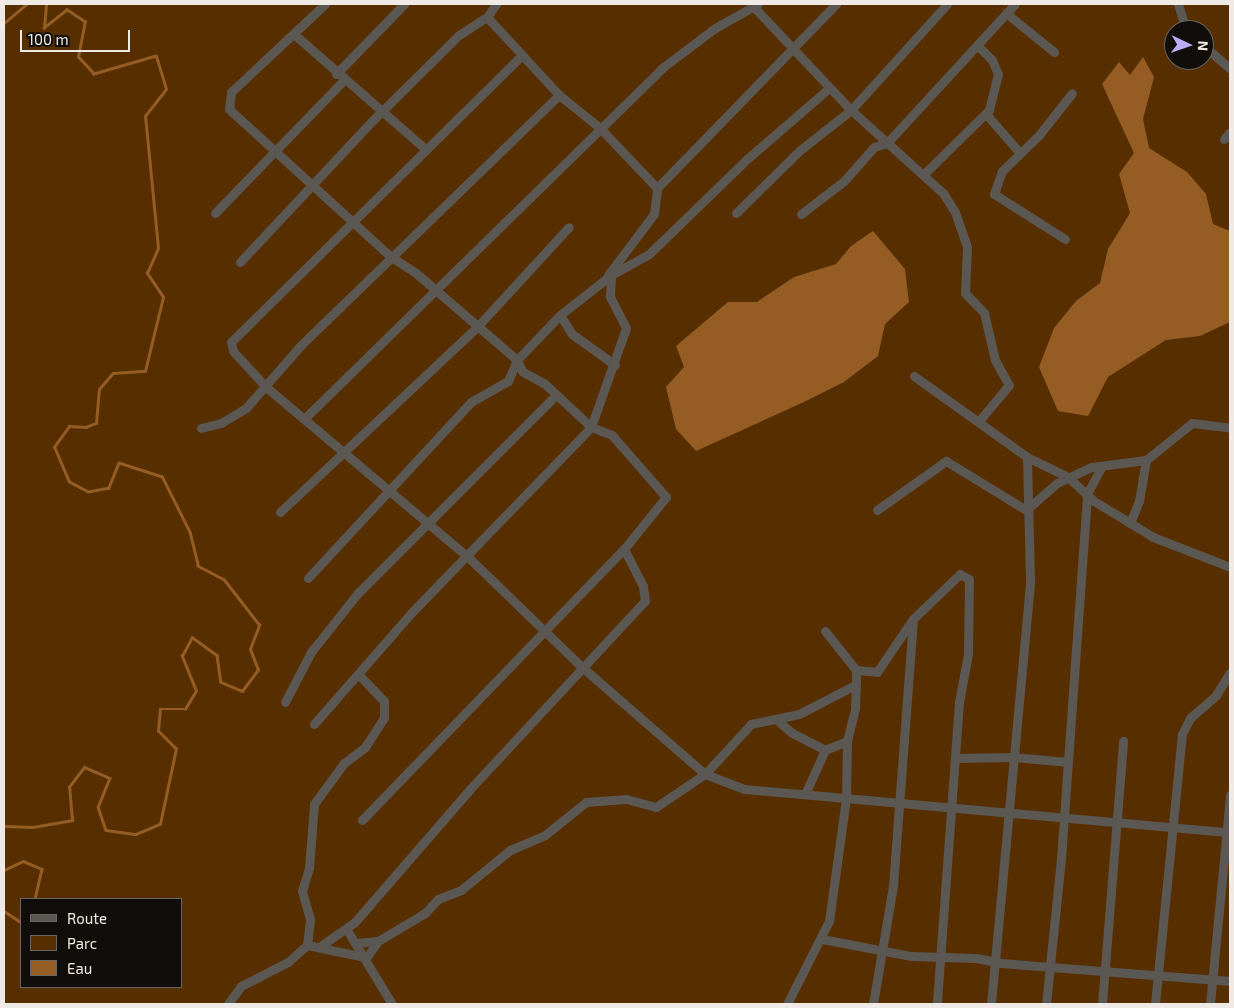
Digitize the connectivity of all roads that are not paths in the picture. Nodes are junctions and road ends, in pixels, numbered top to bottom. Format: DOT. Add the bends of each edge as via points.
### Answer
graph roads {
  1 [pos="326,4"];
  2 [pos="404,4"];
  3 [pos="496,4"];
  4 [pos="836,4"];
  5 [pos="947,4"];
  6 [pos="1015,4"];
  7 [pos="1178,4"];
  8 [pos="754,5"];
  9 [pos="1006,13"];
  10 [pos="487,18"];
  11 [pos="1183,20"];
  12 [pos="295,35"];
  13 [pos="977,45"];
  14 [pos="794,49"];
  15 [pos="1054,52"];
  16 [pos="1214,55"];
  17 [pos="521,56"];
  18 [pos="1230,69"];
  19 [pos="336,74"];
  20 [pos="343,81"];
  21 [pos="829,88"];
  22 [pos="1072,92"];
  23 [pos="559,95"];
  24 [pos="851,110"];
  25 [pos="382,114"];
  26 [pos="986,114"];
  27 [pos="599,127"];
  28 [pos="887,143"];
  29 [pos="425,148"];
  30 [pos="272,152"];
  31 [pos="1020,153"];
  32 [pos="923,174"];
  33 [pos="312,187"];
  34 [pos="657,188"];
  35 [pos="215,213"];
  36 [pos="736,213"];
  37 [pos="801,214"];
  38 [pos="353,222"];
  39 [pos="569,227"];
  40 [pos="1065,239"];
  41 [pos="391,257"];
  42 [pos="240,262"];
  43 [pos="611,275"];
  44 [pos="602,284"];
  45 [pos="438,291"];
  46 [pos="560,315"];
  47 [pos="476,328"];
  48 [pos="516,360"];
  49 [pos="615,365"];
  50 [pos="914,376"];
  51 [pos="266,387"];
  52 [pos="556,395"];
  53 [pos="305,418"];
  54 [pos="978,422"];
  55 [pos="591,427"];
  56 [pos="201,428"];
  57 [pos="1230,428"];
  58 [pos="346,451"];
  59 [pos="1027,457"];
  60 [pos="1146,460"];
  61 [pos="1102,466"];
  62 [pos="1068,477"];
  63 [pos="390,489"];
  64 [pos="1087,494"];
  65 [pos="877,510"];
  66 [pos="1026,510"];
  67 [pos="280,512"];
  68 [pos="1130,523"];
  69 [pos="430,525"];
  70 [pos="624,549"];
  71 [pos="468,557"];
  72 [pos="1230,567"];
  73 [pos="308,578"];
  74 [pos="913,619"];
  75 [pos="825,631"];
  76 [pos="546,632"];
  77 [pos="583,668"];
  78 [pos="856,670"];
  79 [pos="1230,673"];
  80 [pos="358,674"];
  81 [pos="853,686"];
  82 [pos="285,702"];
  83 [pos="776,719"];
  84 [pos="314,724"];
  85 [pos="847,741"];
  86 [pos="1123,741"];
  87 [pos="825,750"];
  88 [pos="1013,757"];
  89 [pos="955,758"];
  90 [pos="1068,762"];
  91 [pos="705,774"];
  92 [pos="805,794"];
  93 [pos="1230,796"];
  94 [pos="846,798"];
  95 [pos="898,802"];
  96 [pos="952,808"];
  97 [pos="1007,813"];
  98 [pos="1063,818"];
  99 [pos="362,820"];
  100 [pos="1117,824"];
  101 [pos="1173,828"];
  102 [pos="1229,832"];
  103 [pos="347,930"];
  104 [pos="310,933"];
  105 [pos="822,939"];
  106 [pos="378,940"];
  107 [pos="355,943"];
  108 [pos="307,945"];
  109 [pos="322,945"];
  110 [pos="881,951"];
  111 [pos="366,958"];
  112 [pos="940,959"];
  113 [pos="993,961"];
  114 [pos="1048,967"];
  115 [pos="1104,970"];
  116 [pos="1156,974"];
  117 [pos="1212,980"];
  118 [pos="1230,981"];
  119 [pos="228,1004"];
  120 [pos="392,1004"];
  121 [pos="787,1004"];
  122 [pos="873,1004"];
  123 [pos="937,1004"];
  124 [pos="991,1004"];
  125 [pos="1046,1004"];
  126 [pos="1102,1004"];
  127 [pos="1155,1004"];
  128 [pos="1210,1004"];
  1 -- 12 [label="street"];
  2 -- 19 [label="street"];
  3 -- 10 [label="street"];
  4 -- 14 [label="street"];
  5 -- 24 [label="street"];
  6 -- 9 [label="street"];
  7 -- 11 [label="street"];
  8 -- 14 [label="street"];
  8 -- 27 [label="street" via="715,28 671,61"];
  9 -- 13 [label="street"];
  9 -- 15 [label="street"];
  10 -- 17 [label="street"];
  10 -- 25 [label="street" via="459,35"];
  12 -- 19 [label="street"];
  12 -- 30 [label="street" via="231,92 227,104"];
  13 -- 26 [label="street" via="992,60 998,74 995,96"];
  13 -- 28 [label="street"];
  14 -- 21 [label="street"];
  14 -- 34 [label="street"];
  16 -- 18 [label="street"];
  17 -- 23 [label="street"];
  17 -- 29 [label="street"];
  19 -- 20 [label="street"];
  20 -- 25 [label="street"];
  20 -- 30 [label="street"];
  21 -- 24 [label="street"];
  21 -- 43 [label="street" via="747,159 649,254"];
  22 -- 31 [label="street"];
  23 -- 27 [label="street"];
  23 -- 41 [label="street" via="420,234"];
  24 -- 28 [label="street"];
  24 -- 36 [label="street" via="799,151"];
  25 -- 29 [label="street"];
  25 -- 33 [label="street"];
  26 -- 31 [label="street"];
  26 -- 32 [label="street"];
  27 -- 34 [label="street"];
  27 -- 45 [label="street"];
  28 -- 32 [label="street"];
  28 -- 37 [label="street" via="874,147 844,181"];
  29 -- 38 [label="street"];
  30 -- 33 [label="street"];
  30 -- 35 [label="street"];
  31 -- 40 [label="street" via="997,178 994,194"];
  32 -- 54 [label="street" via="955,212 967,247 965,293 984,313 995,360 1008,380 1007,390"];
  33 -- 38 [label="street"];
  33 -- 42 [label="street" via="302,193"];
  34 -- 44 [label="street" via="654,214"];
  38 -- 41 [label="street"];
  38 -- 51 [label="street" via="231,342 233,351"];
  39 -- 47 [label="street"];
  41 -- 45 [label="street"];
  41 -- 51 [label="street" via="300,346"];
  43 -- 44 [label="street"];
  43 -- 49 [label="street" via="610,296 625,322"];
  44 -- 46 [label="street"];
  45 -- 47 [label="street"];
  45 -- 53 [label="street"];
  46 -- 48 [label="street"];
  46 -- 49 [label="street" via="572,334"];
  47 -- 48 [label="street"];
  47 -- 58 [label="street"];
  48 -- 52 [label="street" via="522,371"];
  48 -- 63 [label="street" via="508,381 471,402"];
  49 -- 55 [label="street"];
  50 -- 54 [label="street"];
  51 -- 53 [label="street"];
  51 -- 56 [label="street" via="233,417"];
  52 -- 55 [label="street"];
  52 -- 69 [label="street"];
  53 -- 58 [label="street"];
  54 -- 59 [label="street"];
  55 -- 70 [label="street" via="612,435 666,497"];
  55 -- 71 [label="street"];
  57 -- 60 [label="street" via="1192,422"];
  58 -- 63 [label="street"];
  58 -- 67 [label="street"];
  59 -- 62 [label="street"];
  59 -- 66 [label="street"];
  60 -- 61 [label="street"];
  60 -- 68 [label="street" via="1139,501"];
  61 -- 62 [label="street"];
  61 -- 64 [label="street"];
  62 -- 64 [label="street"];
  62 -- 66 [label="street"];
  63 -- 69 [label="street"];
  63 -- 73 [label="street"];
  64 -- 68 [label="street"];
  64 -- 90 [label="street"];
  65 -- 66 [label="street" via="946,461"];
  66 -- 88 [label="street" via="1031,539 1030,580"];
  68 -- 72 [label="street" via="1153,538"];
  69 -- 71 [label="street"];
  69 -- 82 [label="street" via="377,573 334,622 311,652"];
  70 -- 76 [label="street"];
  70 -- 77 [label="street" via="644,586 646,601"];
  71 -- 76 [label="street"];
  71 -- 80 [label="street" via="412,612"];
  74 -- 78 [label="street" via="877,672"];
  74 -- 89 [label="street" via="960,574 967,575 968,647"];
  74 -- 95 [label="street"];
  75 -- 78 [label="street"];
  76 -- 77 [label="street"];
  76 -- 99 [label="street"];
  77 -- 91 [label="street"];
  77 -- 103 [label="street"];
  78 -- 81 [label="street"];
  79 -- 101 [label="street" via="1216,695 1185,725"];
  80 -- 84 [label="street"];
  80 -- 104 [label="street" via="384,701 384,718 365,747 344,763 314,804 309,868 302,891"];
  81 -- 83 [label="street" via="799,714"];
  81 -- 85 [label="street" via="855,708"];
  83 -- 87 [label="street" via="792,733"];
  83 -- 91 [label="street" via="751,724"];
  85 -- 87 [label="street"];
  85 -- 94 [label="street"];
  86 -- 100 [label="street"];
  87 -- 92 [label="street"];
  88 -- 89 [label="street"];
  88 -- 90 [label="street"];
  88 -- 97 [label="street"];
  89 -- 96 [label="street"];
  90 -- 98 [label="street"];
  91 -- 92 [label="street" via="744,789"];
  91 -- 106 [label="street" via="656,806 626,799 586,802 545,835 510,850 462,890 438,899 425,913"];
  92 -- 94 [label="street"];
  93 -- 102 [label="street"];
  94 -- 95 [label="street"];
  94 -- 105 [label="street" via="833,902"];
  95 -- 96 [label="street"];
  95 -- 110 [label="street" via="893,886"];
  96 -- 97 [label="street"];
  96 -- 112 [label="street"];
  97 -- 98 [label="street"];
  97 -- 113 [label="street"];
  98 -- 100 [label="street"];
  98 -- 114 [label="street"];
  100 -- 101 [label="street"];
  100 -- 115 [label="street"];
  101 -- 102 [label="street"];
  101 -- 116 [label="street"];
  102 -- 117 [label="street"];
  103 -- 107 [label="street"];
  103 -- 109 [label="street"];
  104 -- 108 [label="street"];
  104 -- 109 [label="street"];
  105 -- 110 [label="street"];
  105 -- 121 [label="street"];
  106 -- 107 [label="street"];
  106 -- 111 [label="street"];
  107 -- 111 [label="street"];
  108 -- 109 [label="street"];
  108 -- 119 [label="street" via="288,962 242,986"];
  109 -- 111 [label="street"];
  110 -- 112 [label="street"];
  110 -- 122 [label="street"];
  111 -- 120 [label="street"];
  112 -- 113 [label="street"];
  112 -- 123 [label="street"];
  113 -- 114 [label="street"];
  113 -- 124 [label="street"];
  114 -- 115 [label="street"];
  114 -- 125 [label="street"];
  115 -- 116 [label="street"];
  115 -- 126 [label="street"];
  116 -- 117 [label="street"];
  116 -- 127 [label="street"];
  117 -- 118 [label="street"];
  117 -- 128 [label="street"];
}
